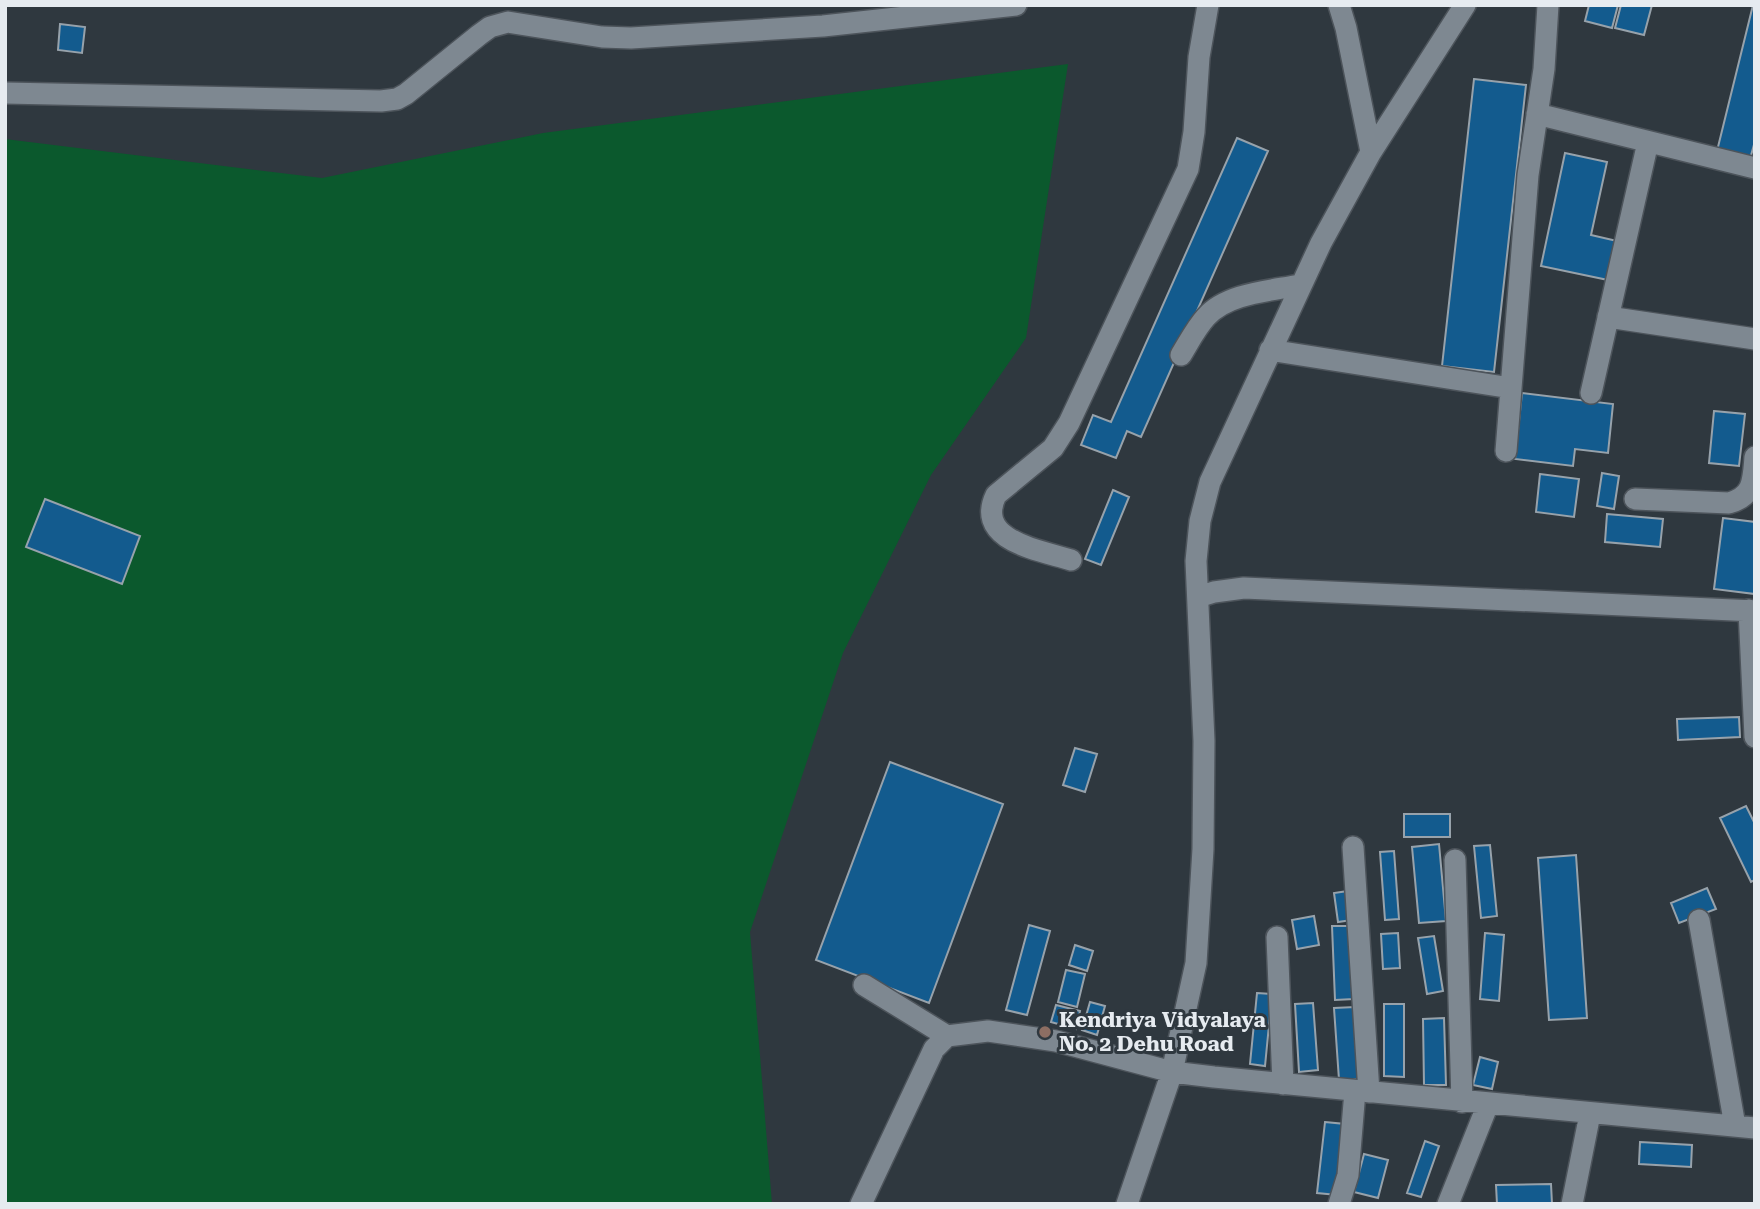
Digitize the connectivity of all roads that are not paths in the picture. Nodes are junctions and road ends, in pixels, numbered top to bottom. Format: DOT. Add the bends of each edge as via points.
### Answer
graph roads {
  1 [pos="1016,5"];
  2 [pos="1202,5"];
  3 [pos="1339,5"];
  4 [pos="1465,5"];
  5 [pos="1548,5"];
  6 [pos="1208,6"];
  7 [pos="5,93"];
  8 [pos="1537,114"];
  9 [pos="1648,142"];
  10 [pos="1371,152"];
  11 [pos="1755,168"];
  12 [pos="1300,285"];
  13 [pos="1608,317"];
  14 [pos="1755,339"];
  15 [pos="1270,350"];
  16 [pos="1181,355"];
  17 [pos="1511,388"];
  18 [pos="1591,393"];
  19 [pos="1506,451"];
  20 [pos="1755,457"];
  21 [pos="1754,479"];
  22 [pos="1635,499"];
  23 [pos="1071,561"];
  24 [pos="1198,597"];
  25 [pos="1752,610"];
  26 [pos="1755,737"];
  27 [pos="1353,847"];
  28 [pos="1455,860"];
  29 [pos="1699,920"];
  30 [pos="1277,937"];
  31 [pos="864,985"];
  32 [pos="947,1036"];
  33 [pos="1172,1072"];
  34 [pos="1283,1084"];
  35 [pos="1362,1092"];
  36 [pos="1462,1102"];
  37 [pos="1488,1104"];
  38 [pos="1590,1114"];
  39 [pos="1745,1127"];
  40 [pos="861,1204"];
  41 [pos="1126,1204"];
  42 [pos="1339,1204"];
  43 [pos="1448,1204"];
  44 [pos="1572,1204"];
  1 -- 7 [label="lane" via="823,26 631,38 508,22 490,27 397,99 381,101"];
  2 -- 6 [label="lane"];
  3 -- 10 [label="lane"];
  4 -- 10 [label="lane"];
  5 -- 8 [label="lane"];
  6 -- 23 [label="lane" via="1192,151 1181,187 1069,422 1053,448 996,495 991,505 991,518 1001,535"];
  8 -- 9 [label="lane"];
  8 -- 17 [label="lane"];
  9 -- 11 [label="lane"];
  9 -- 13 [label="lane"];
  10 -- 12 [label="lane"];
  12 -- 15 [label="lane"];
  12 -- 16 [label="lane" via="1219,306 1207,315"];
  13 -- 14 [label="lane"];
  13 -- 18 [label="lane"];
  15 -- 17 [label="lane"];
  15 -- 24 [label="lane" via="1210,482 1200,521"];
  17 -- 19 [label="lane"];
  20 -- 21 [label="lane"];
  21 -- 22 [label="lane" via="1741,500 1729,503"];
  24 -- 25 [label="lane" via="1244,588"];
  24 -- 33 [label="lane" via="1203,849 1196,962"];
  25 -- 26 [label="lane"];
  27 -- 35 [label="lane"];
  28 -- 36 [label="lane"];
  29 -- 39 [label="lane"];
  30 -- 34 [label="lane"];
  31 -- 32 [label="lane"];
  32 -- 33 [label="lane" via="988,1031 1056,1041"];
  32 -- 40 [label="lane" via="933,1049"];
  33 -- 34 [label="lane"];
  33 -- 41 [label="lane"];
  34 -- 35 [label="lane"];
  35 -- 36 [label="lane"];
  35 -- 42 [label="lane"];
  36 -- 37 [label="lane"];
  37 -- 38 [label="lane"];
  37 -- 43 [label="lane"];
  38 -- 39 [label="lane"];
  38 -- 44 [label="lane"];
}
